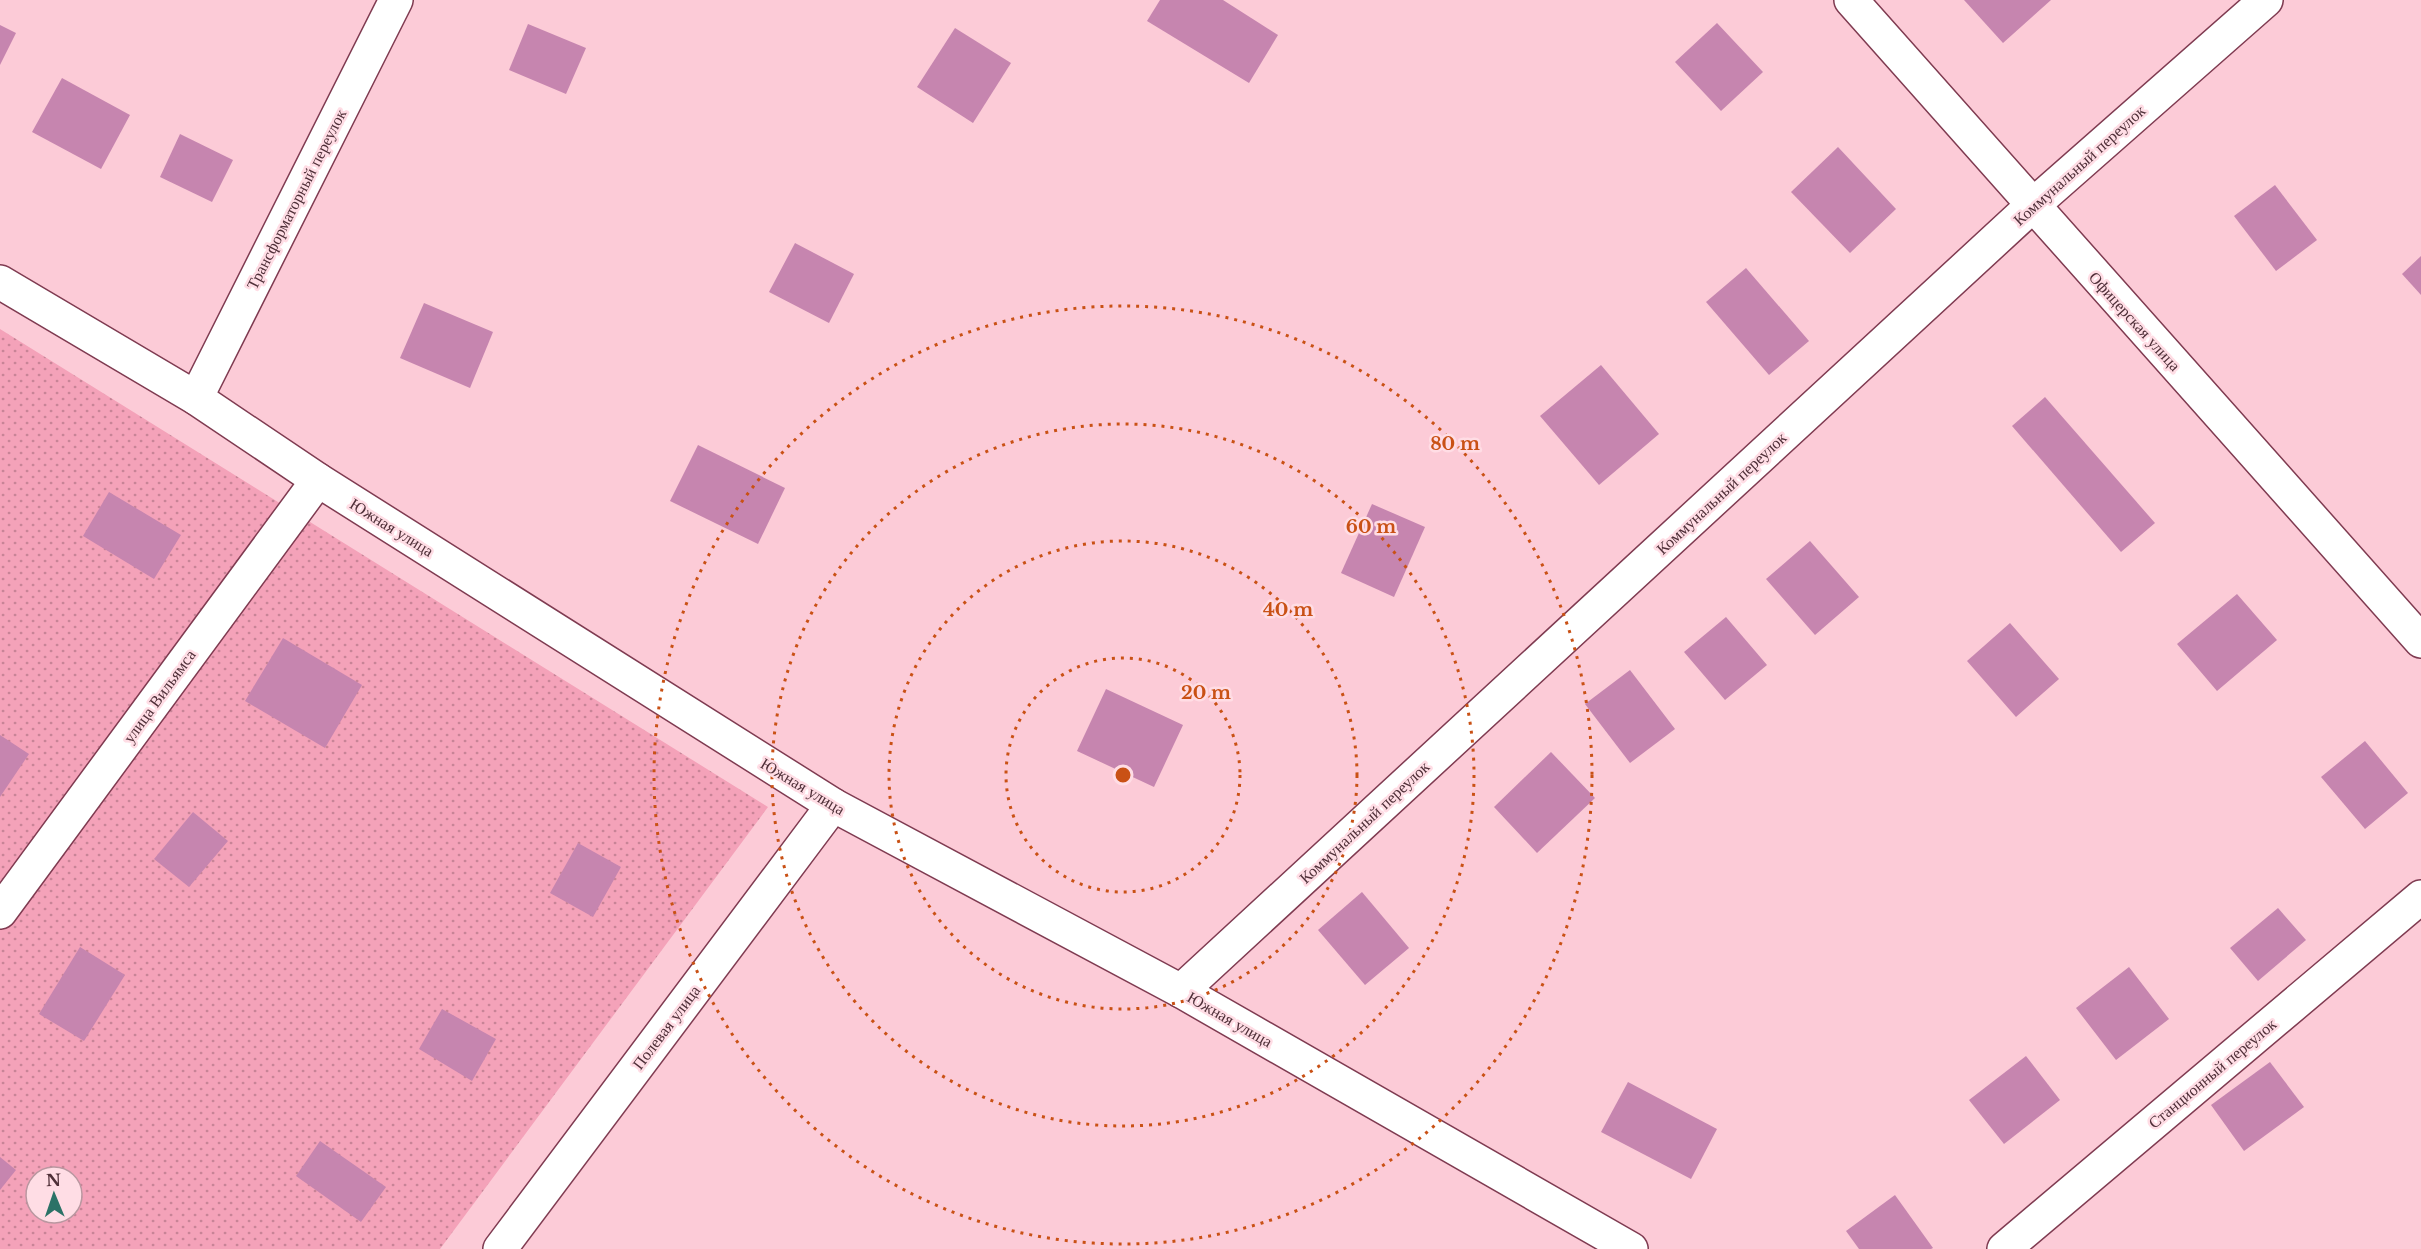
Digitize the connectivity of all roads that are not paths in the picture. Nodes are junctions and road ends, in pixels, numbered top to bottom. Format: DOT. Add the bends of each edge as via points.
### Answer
graph roads {
  1 [pos="396,0"];
  2 [pos="1851,0"];
  3 [pos="2266,0"];
  4 [pos="2032,206"];
  5 [pos="0,282"];
  6 [pos="196,398"];
  7 [pos="318,480"];
  8 [pos="2421,641"];
  9 [pos="832,805"];
  10 [pos="2421,897"];
  11 [pos="0,912"];
  12 [pos="1181,991"];
  13 [pos="500,1249"];
  14 [pos="1631,1249"];
  15 [pos="2004,1249"];
  1 -- 6 [label="street, Трансформаторный переулок"];
  2 -- 4 [label="street, Офицерская улица"];
  3 -- 4 [label="street, Коммунальный переулок"];
  4 -- 8 [label="street, Офицерская улица"];
  4 -- 12 [label="street, Коммунальный переулок"];
  5 -- 6 [label="street, Южная улица"];
  6 -- 7 [label="street, Южная улица"];
  7 -- 9 [label="street, Южная улица"];
  7 -- 11 [label="street, улица Вильямса"];
  9 -- 12 [label="street, Южная улица"];
  9 -- 13 [label="street, Полевая улица"];
  10 -- 15 [label="street, Станционный переулок"];
  12 -- 14 [label="street, Южная улица"];
}
